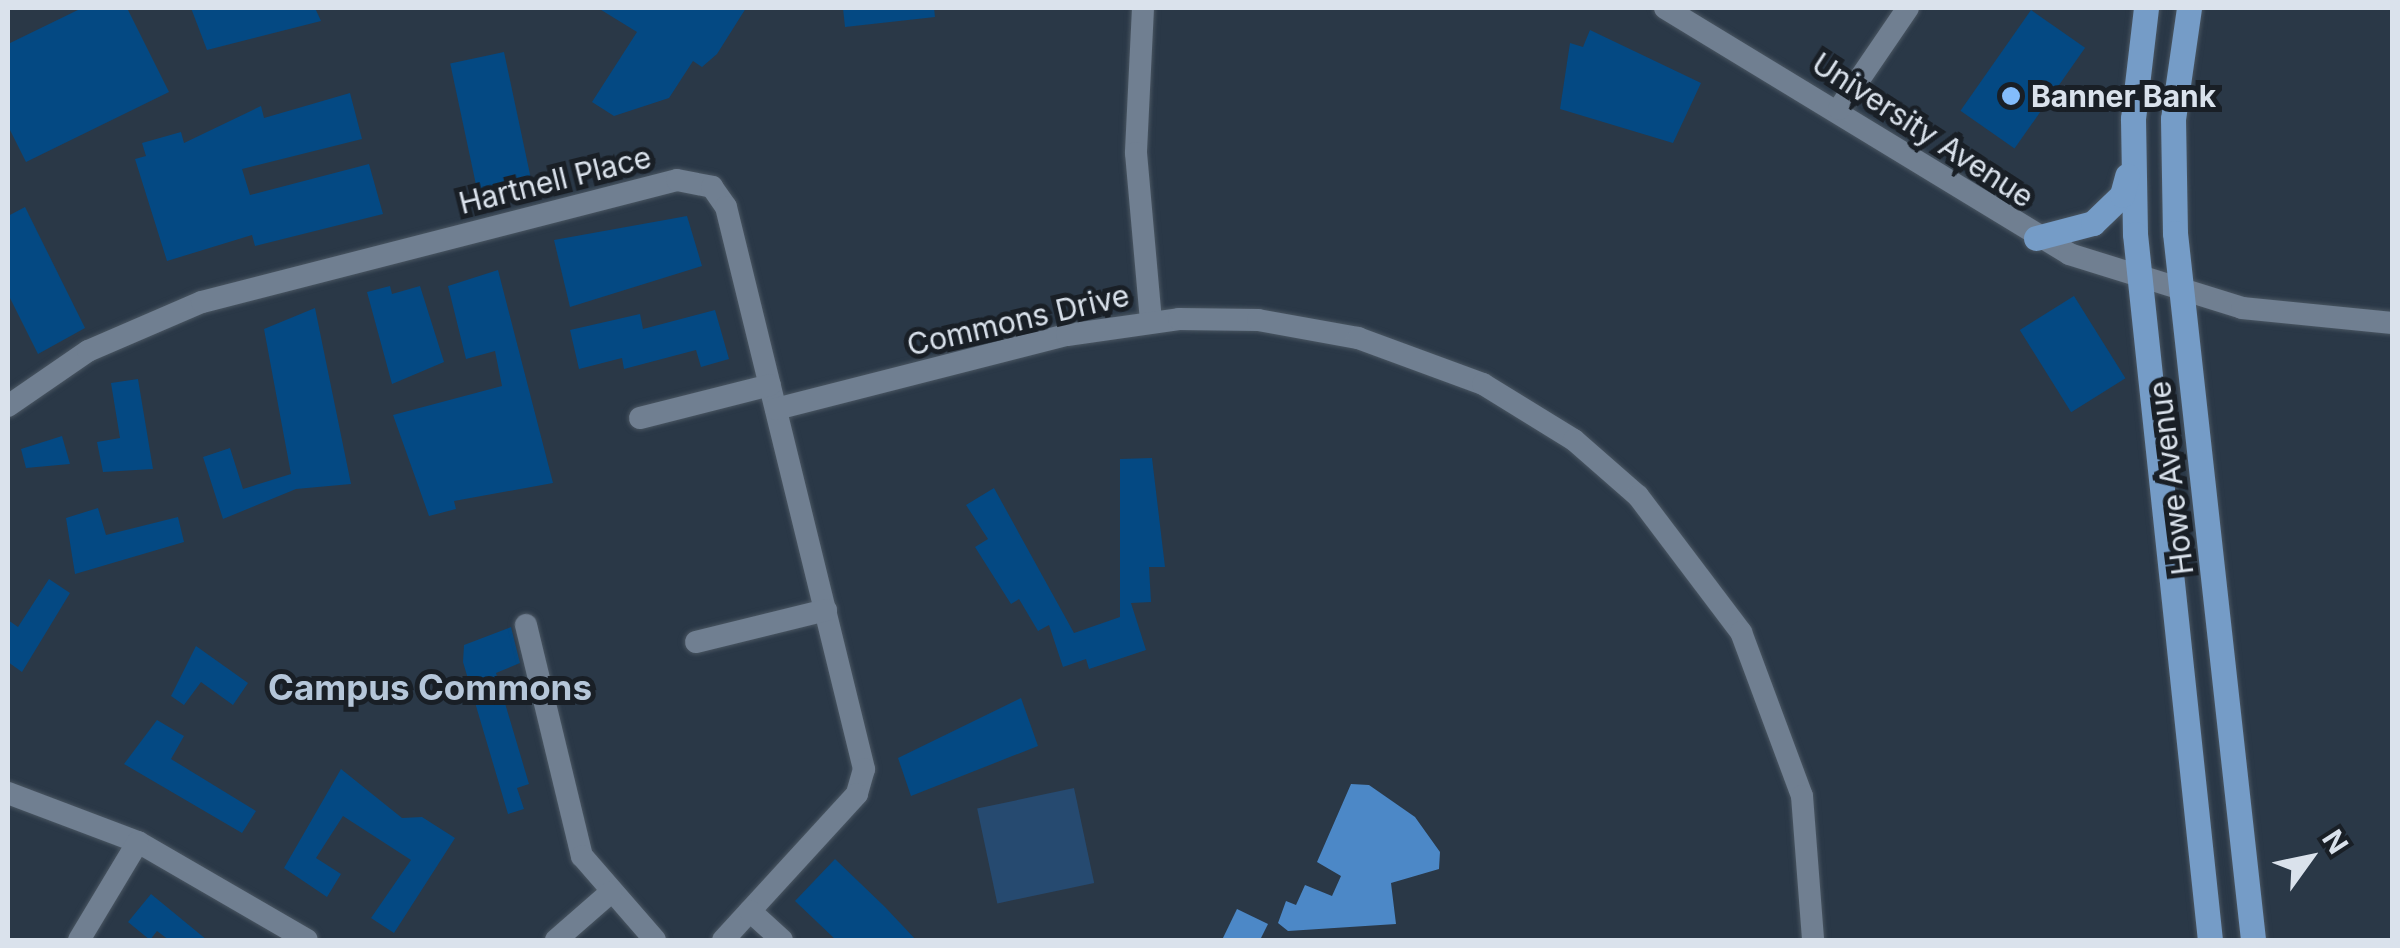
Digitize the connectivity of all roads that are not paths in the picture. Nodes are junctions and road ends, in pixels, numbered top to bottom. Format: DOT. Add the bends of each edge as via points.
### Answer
graph roads {
  1 [pos="1143,8"];
  2 [pos="1665,8"];
  3 [pos="1908,8"];
  4 [pos="2146,8"];
  5 [pos="2189,8"];
  6 [pos="1839,109"];
  7 [pos="2133,156"];
  8 [pos="2036,238"];
  9 [pos="2139,280"];
  10 [pos="2182,292"];
  11 [pos="1151,320"];
  12 [pos="2392,323"];
  13 [pos="770,384"];
  14 [pos="8,406"];
  15 [pos="776,409"];
  16 [pos="640,418"];
  17 [pos="826,610"];
  18 [pos="526,625"];
  19 [pos="696,642"];
  20 [pos="8,793"];
  21 [pos="138,842"];
  22 [pos="611,892"];
  23 [pos="750,911"];
  24 [pos="79,940"];
  25 [pos="307,940"];
  26 [pos="556,940"];
  27 [pos="655,940"];
  28 [pos="723,940"];
  29 [pos="782,940"];
  30 [pos="1812,940"];
  31 [pos="2210,940"];
  32 [pos="2253,940"];
  1 -- 11 [label="street" via="1136,153"];
  2 -- 6 [label="street, University Avenue"];
  3 -- 6 [label="street"];
  4 -- 7 [label="main road, Howe Avenue"];
  5 -- 10 [label="main road, Howe Avenue" via="2172,132"];
  6 -- 8 [label="street, University Avenue"];
  7 -- 8 [label="main road" via="2122,195 2106,212 2074,232"];
  7 -- 9 [label="main road, Howe Avenue"];
  8 -- 9 [label="street, University Avenue"];
  9 -- 10 [label="street, University Avenue"];
  9 -- 31 [label="main road, Howe Avenue"];
  10 -- 12 [label="street, University Avenue" via="2298,317"];
  10 -- 32 [label="main road, Howe Avenue"];
  11 -- 15 [label="street, Commons Drive"];
  11 -- 30 [label="street, Commons Drive" via="1258,320 1404,351 1538,416 1628,487 1711,584 1767,684 1802,796"];
  13 -- 14 [label="street, Hartnell Place" via="726,207 712,187 690,179 202,302 88,351"];
  13 -- 15 [label="street, Hartnell Place"];
  13 -- 16 [label="street"];
  15 -- 17 [label="street, Hartnell Place"];
  17 -- 19 [label="street"];
  17 -- 23 [label="street, Hartnell Place" via="862,784"];
  18 -- 22 [label="street" via="562,747 570,827"];
  20 -- 21 [label="street"];
  21 -- 24 [label="street"];
  21 -- 25 [label="street"];
  22 -- 26 [label="street"];
  22 -- 27 [label="street"];
  23 -- 28 [label="street, Hartnell Place"];
  23 -- 29 [label="street"];
}
